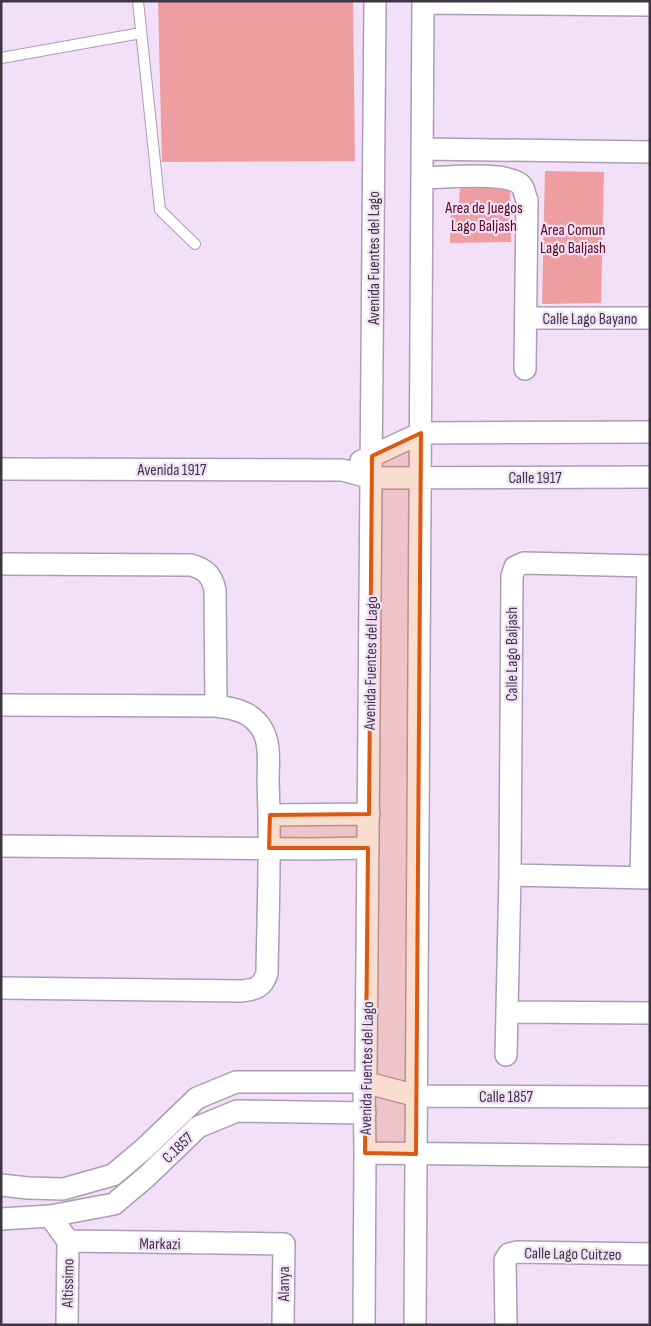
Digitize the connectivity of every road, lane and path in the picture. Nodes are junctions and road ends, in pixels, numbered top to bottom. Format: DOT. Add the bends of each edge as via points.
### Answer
graph roads {
  1 [pos="138,1"];
  2 [pos="375,1"];
  3 [pos="423,2"];
  4 [pos="650,5"];
  5 [pos="140,33"];
  6 [pos="1,58"];
  7 [pos="422,149"];
  8 [pos="650,152"];
  9 [pos="422,178"];
  10 [pos="194,244"];
  11 [pos="526,318"];
  12 [pos="650,318"];
  13 [pos="525,369"];
  14 [pos="650,432"];
  15 [pos="421,433"];
  16 [pos="372,456"];
  17 [pos="1,469"];
  18 [pos="342,470"];
  19 [pos="650,477"];
  20 [pos="372,478"];
  21 [pos="420,478"];
  22 [pos="1,564"];
  23 [pos="649,566"];
  24 [pos="1,705"];
  25 [pos="216,706"];
  26 [pos="369,814"];
  27 [pos="270,815"];
  28 [pos="1,846"];
  29 [pos="269,848"];
  30 [pos="368,848"];
  31 [pos="510,875"];
  32 [pos="645,878"];
  33 [pos="1,988"];
  34 [pos="507,1012"];
  35 [pos="650,1013"];
  36 [pos="506,1055"];
  37 [pos="364,1082"];
  38 [pos="417,1096"];
  39 [pos="650,1097"];
  40 [pos="365,1113"];
  41 [pos="365,1153"];
  42 [pos="416,1154"];
  43 [pos="650,1156"];
  44 [pos="1,1185"];
  45 [pos="50,1216"];
  46 [pos="1,1219"];
  47 [pos="68,1241"];
  48 [pos="284,1244"];
  49 [pos="650,1254"];
  50 [pos="67,1325"];
  51 [pos="283,1325"];
  52 [pos="364,1325"];
  53 [pos="415,1325"];
  54 [pos="506,1325"];
  1 -- 5 [label="lane"];
  2 -- 16 [label="street, Avenida Fuentes del Lago"];
  3 -- 4 [label="street"];
  3 -- 7 [label="street"];
  5 -- 6 [label="lane"];
  5 -- 10 [label="lane" via="160,210"];
  7 -- 8 [label="street"];
  7 -- 9 [label="street"];
  9 -- 11 [label="street, Calle Lago Bayano" via="499,176 522,186 527,200"];
  9 -- 15 [label="street"];
  11 -- 12 [label="street, Calle Lago Bayano"];
  11 -- 13 [label="street"];
  14 -- 15 [label="street"];
  15 -- 16 [label="street"];
  15 -- 21 [label="street"];
  16 -- 18 [label="street"];
  16 -- 20 [label="street, Avenida Fuentes del Lago"];
  17 -- 18 [label="street, Avenida 1917"];
  18 -- 20 [label="street, Calle 1917"];
  19 -- 21 [label="street, Calle 1917"];
  20 -- 21 [label="street, Calle 1917"];
  20 -- 26 [label="street, Avenida Fuentes del Lago"];
  21 -- 38 [label="street"];
  22 -- 25 [label="street" via="190,565 208,573 215,590"];
  23 -- 31 [label="street, Calle Lago Baljash" via="524,563 515,567 512,576"];
  23 -- 32 [label="street, Calle Lago Baljash"];
  24 -- 25 [label="street"];
  25 -- 27 [label="street" via="235,708 250,716 262,729 267,742"];
  26 -- 27 [label="street"];
  26 -- 30 [label="street, Avenida Fuentes del Lago"];
  27 -- 29 [label="street"];
  28 -- 29 [label="street"];
  29 -- 30 [label="street"];
  29 -- 33 [label="street" via="267,973 258,987 242,991"];
  30 -- 37 [label="street, Avenida Fuentes del Lago"];
  31 -- 32 [label="street, Calle Lago Baljash"];
  31 -- 34 [label="street, Calle Lago Baljash"];
  34 -- 35 [label="street"];
  34 -- 36 [label="street, Calle Lago Baljash"];
  37 -- 38 [label="street, Calle 1857"];
  37 -- 40 [label="street, Avenida Fuentes del Lago"];
  37 -- 44 [label="street, C.1857" via="236,1082 197,1098 113,1175 63,1189"];
  38 -- 39 [label="street, Calle 1857"];
  38 -- 42 [label="street"];
  40 -- 41 [label="street, Avenida Fuentes del Lago"];
  40 -- 45 [label="street, C.1857" via="237,1111 198,1128 114,1204"];
  41 -- 42 [label="street"];
  41 -- 52 [label="street, Avenida Fuentes del Lago"];
  42 -- 43 [label="street"];
  42 -- 53 [label="street"];
  45 -- 46 [label="street, C.1857"];
  45 -- 47 [label="street"];
  47 -- 48 [label="street, Markazi"];
  47 -- 50 [label="street, Altissimo"];
  48 -- 51 [label="street, Alanya"];
  49 -- 54 [label="street, Calle Lago Cuitzeo" via="509,1254 505,1260"];
}
